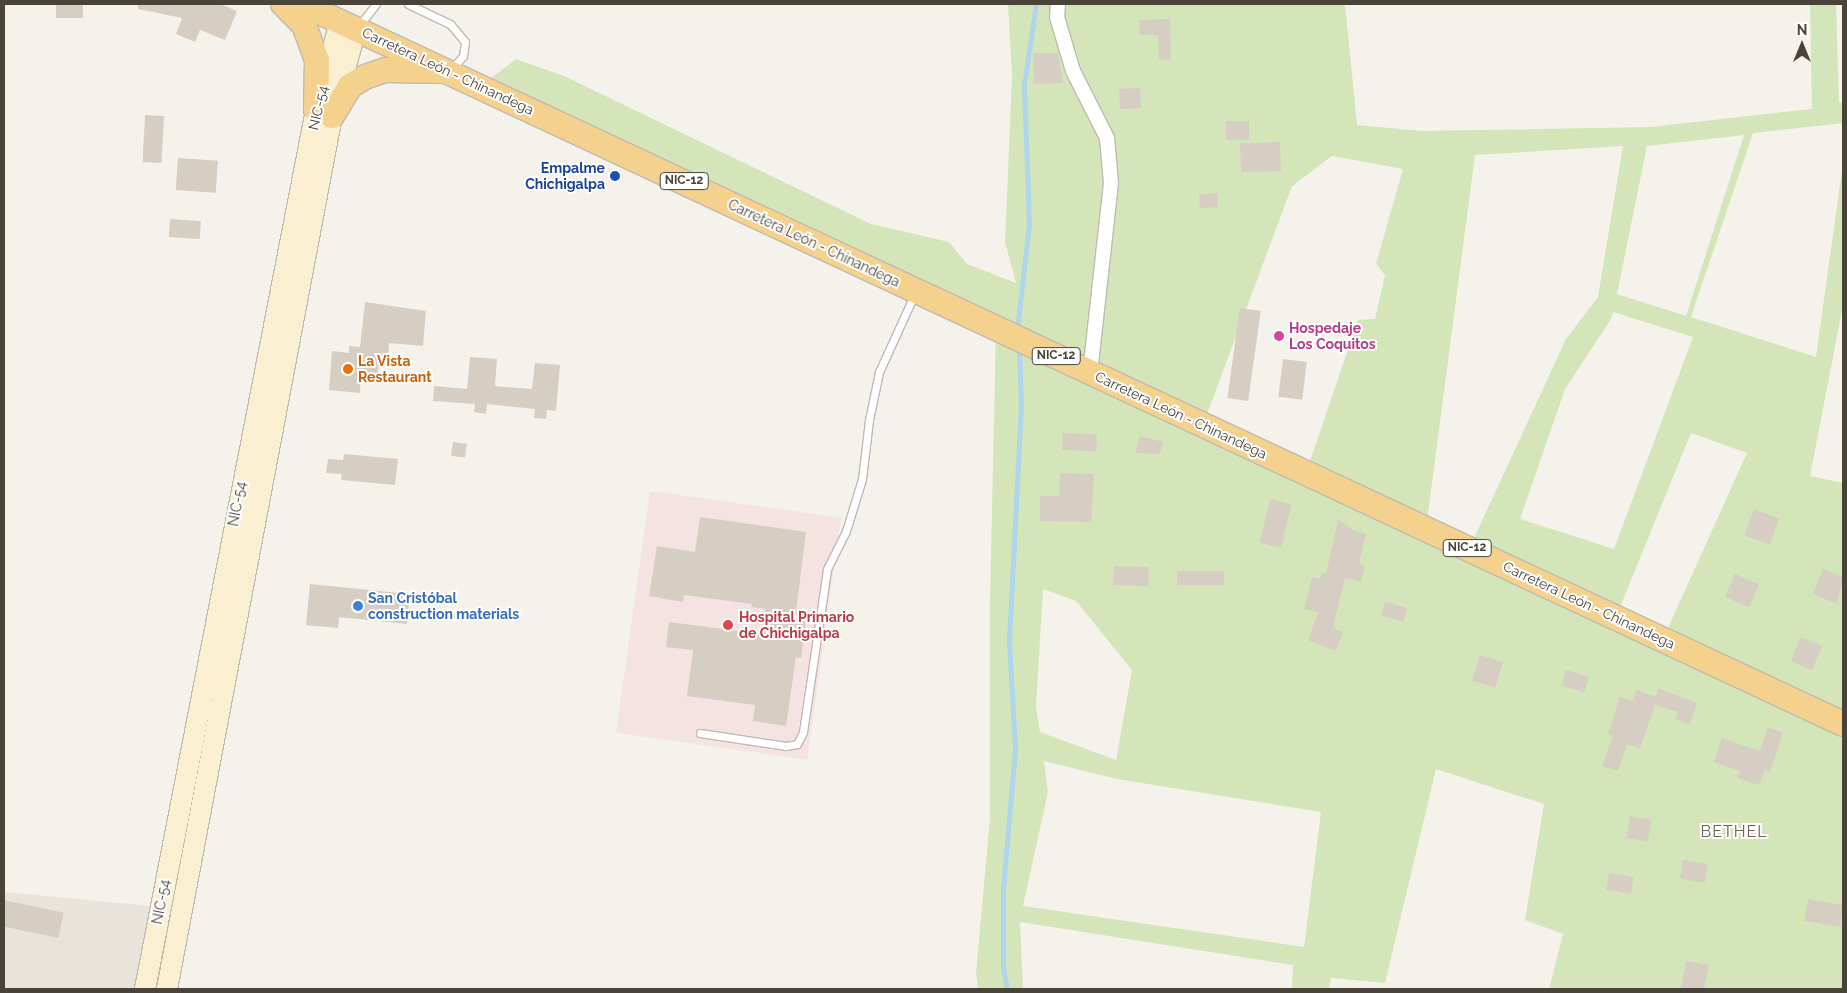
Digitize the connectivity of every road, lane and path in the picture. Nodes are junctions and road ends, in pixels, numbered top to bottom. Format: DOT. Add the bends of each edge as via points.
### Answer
graph roads {
  1 [pos="282,4"];
  2 [pos="302,4"];
  3 [pos="376,4"];
  4 [pos="408,4"];
  5 [pos="1058,4"];
  6 [pos="348,26"];
  7 [pos="450,71"];
  8 [pos="324,113"];
  9 [pos="917,291"];
  10 [pos="1090,372"];
  11 [pos="233,526"];
  12 [pos="254,529"];
  13 [pos="1843,724"];
  14 [pos="700,733"];
  15 [pos="187,764"];
  16 [pos="209,768"];
  17 [pos="148,968"];
  18 [pos="169,981"];
  19 [pos="145,989"];
  1 -- 8 [label="highway" via="304,24 317,61"];
  2 -- 6 [label="highway, Carretera León - Chinandega / NIC-12"];
  3 -- 6 [label="lane"];
  4 -- 7 [label="lane" via="450,24 465,42 463,56"];
  5 -- 10 [label="street" via="1058,17 1073,71 1106,138 1111,183"];
  6 -- 7 [label="highway, Carretera León - Chinandega / NIC-12"];
  6 -- 8 [label="main road, NIC-54 / NIC-54"];
  7 -- 8 [label="highway" via="385,70 350,86"];
  7 -- 9 [label="highway, Carretera León - Chinandega / NIC-12"];
  8 -- 11 [label="main road, NIC-54 / NIC-54"];
  8 -- 12 [label="main road, NIC-54 / NIC-54"];
  9 -- 10 [label="highway, Carretera León - Chinandega / NIC-12"];
  9 -- 14 [label="lane" via="879,372 862,479 846,531 827,569 803,732 797,744 786,746"];
  10 -- 13 [label="highway, Carretera León - Chinandega / NIC-12"];
  11 -- 12 [label="main road"];
  11 -- 15 [label="main road, NIC-54 / NIC-54"];
  12 -- 16 [label="main road, NIC-54 / NIC-54"];
  15 -- 16 [label="main road"];
  15 -- 17 [label="main road, NIC-54 / NIC-54"];
  16 -- 18 [label="main road, NIC-54 / NIC-54"];
  17 -- 18 [label="main road"];
  17 -- 19 [label="main road, NIC-54 / NIC-54"];
}
